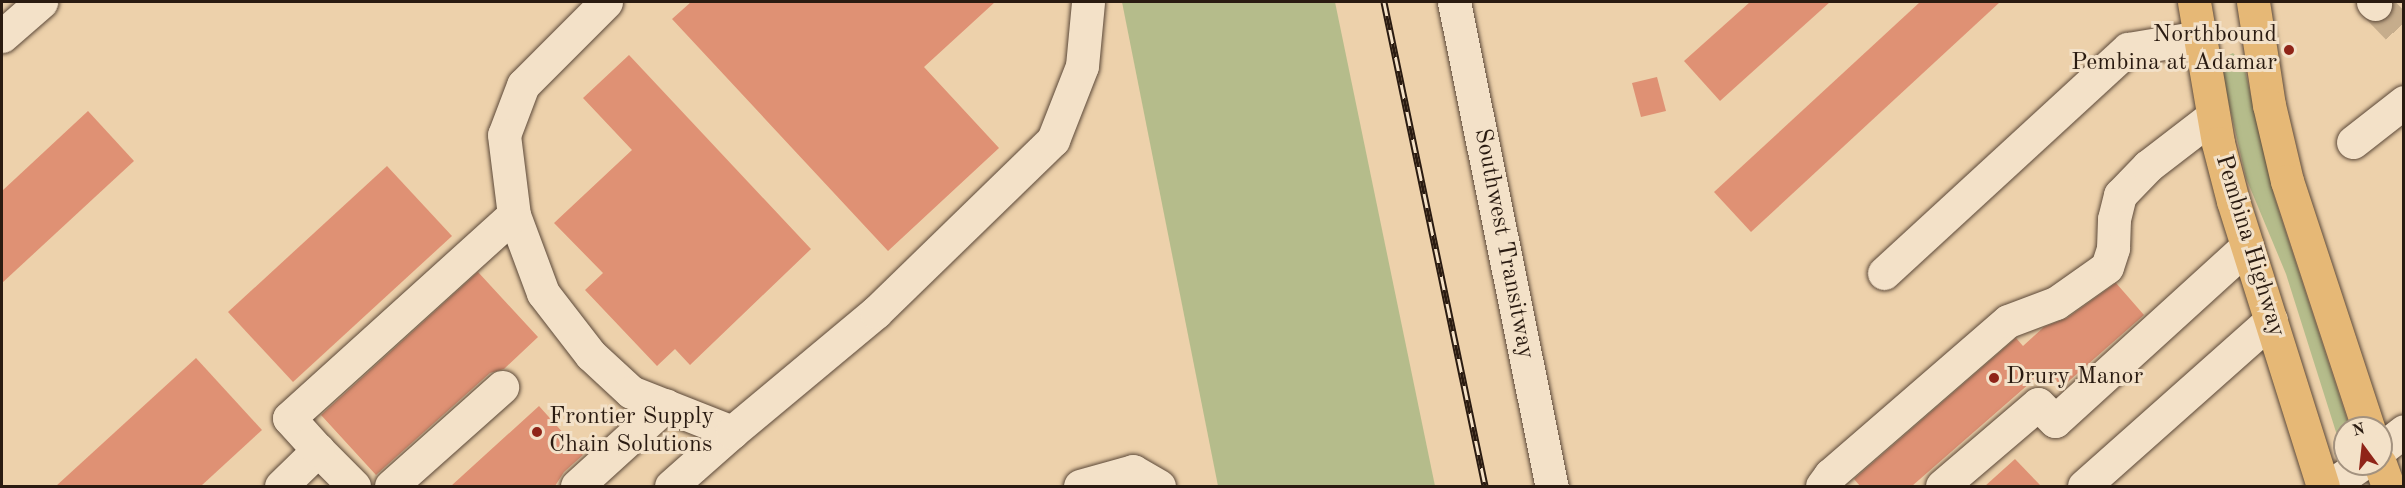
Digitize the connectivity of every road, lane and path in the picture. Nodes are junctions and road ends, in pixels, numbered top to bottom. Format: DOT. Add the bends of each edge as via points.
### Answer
graph roads {
  1 [pos="41,2"];
  2 [pos="606,2"];
  3 [pos="1088,2"];
  4 [pos="1454,2"];
  5 [pos="2194,2"];
  6 [pos="2253,2"];
  7 [pos="2,36"];
  8 [pos="2199,37"];
  9 [pos="2403,102"];
  10 [pos="2213,116"];
  11 [pos="2353,142"];
  12 [pos="514,215"];
  13 [pos="2247,246"];
  14 [pos="1884,273"];
  15 [pos="2271,321"];
  16 [pos="502,387"];
  17 [pos="666,405"];
  18 [pos="2364,416"];
  19 [pos="732,432"];
  20 [pos="318,450"];
  21 [pos="2383,476"];
  22 [pos="281,486"];
  23 [pos="354,486"];
  24 [pos="391,486"];
  25 [pos="577,486"];
  26 [pos="671,486"];
  27 [pos="1080,486"];
  28 [pos="1159,486"];
  29 [pos="1552,486"];
  30 [pos="1822,486"];
  31 [pos="1942,486"];
  32 [pos="2084,486"];
  33 [pos="2323,486"];
  34 [pos="2330,486"];
  1 -- 7 [label="street"];
  2 -- 12 [label="street" via="524,86 504,135"];
  3 -- 19 [label="street" via="1082,66 1053,140 876,312"];
  4 -- 29 [label="street, Southwest Transitway"];
  5 -- 8 [label="main road, Pembina Highway"];
  6 -- 18 [label="main road" via="2269,105 2287,181"];
  8 -- 10 [label="main road, Pembina Highway"];
  8 -- 14 [label="street" via="2128,49"];
  9 -- 11 [label="street"];
  10 -- 13 [label="main road, Pembina Highway"];
  10 -- 30 [label="street" via="2148,166 2120,195 2114,219 2114,248 2107,267 2056,303 2008,321"];
  12 -- 17 [label="street" via="543,293 591,355 631,392"];
  12 -- 20 [label="street" via="289,418"];
  13 -- 15 [label="main road, Pembina Highway"];
  13 -- 31 [label="street" via="2055,420 2038,404"];
  15 -- 32 [label="street"];
  15 -- 33 [label="main road, Pembina Highway"];
  16 -- 24 [label="street"];
  17 -- 19 [label="street"];
  17 -- 25 [label="street"];
  19 -- 26 [label="street"];
  20 -- 22 [label="street"];
  20 -- 23 [label="street"];
  21 -- 34 [label="street"];
  27 -- 28 [label="street" via="1134,471"];
}
